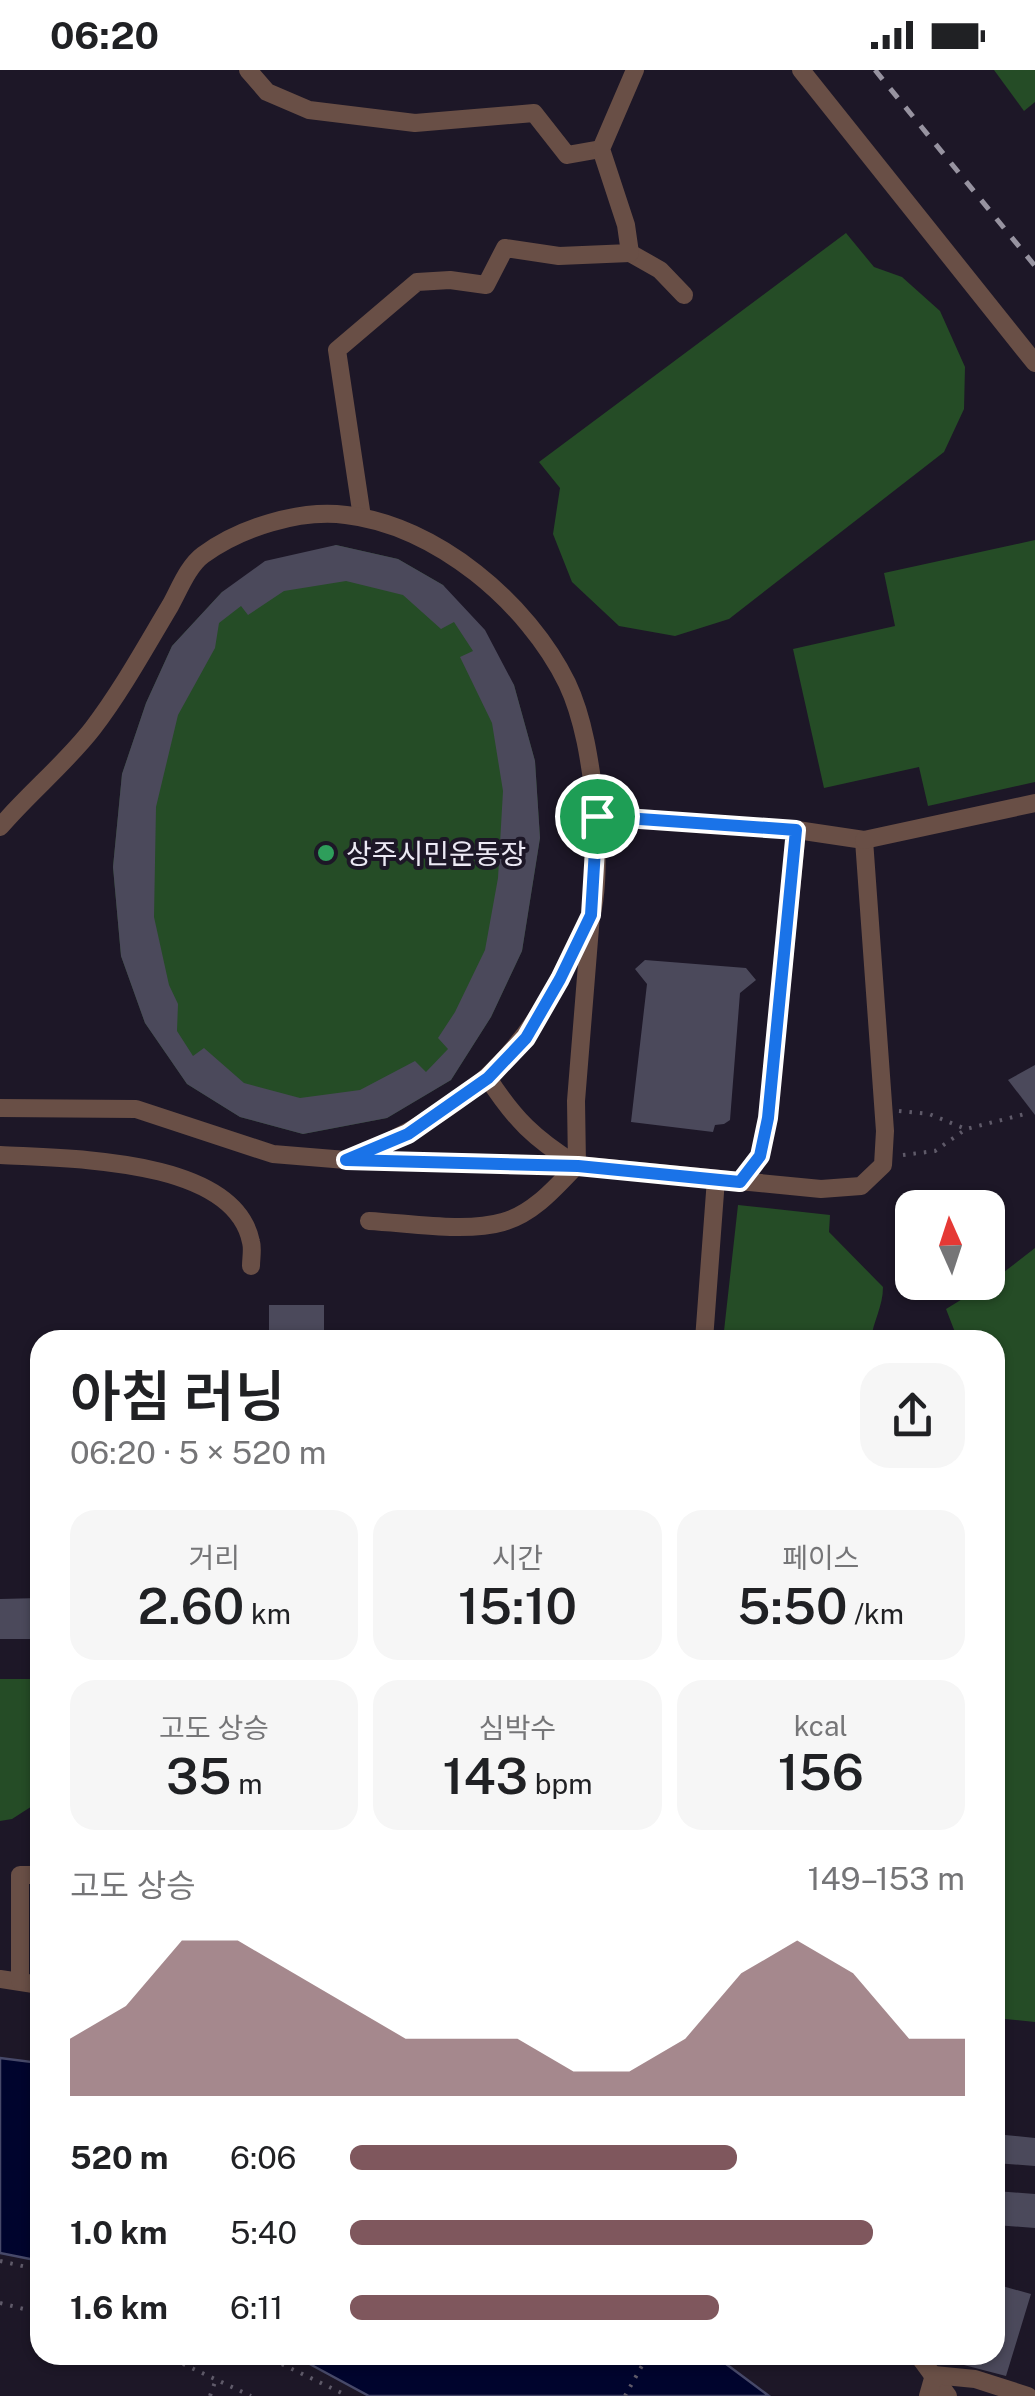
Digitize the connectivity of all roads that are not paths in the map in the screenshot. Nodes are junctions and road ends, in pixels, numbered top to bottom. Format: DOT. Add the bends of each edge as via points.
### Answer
graph roads {
  1 [pos="248,70"];
  2 [pos="635,70"];
  3 [pos="801,70"];
  4 [pos="601,149"];
  5 [pos="630,253"];
  6 [pos="684,296"];
  7 [pos="1035,363"];
  8 [pos="362,518"];
  9 [pos="1035,803"];
  10 [pos="597,816"];
  11 [pos="0,828"];
  12 [pos="796,830"];
  13 [pos="864,840"];
  14 [pos="591,915"];
  15 [pos="488,1078"];
  16 [pos="0,1108"];
  17 [pos="0,1155"];
  18 [pos="346,1160"];
  19 [pos="578,1166"];
  20 [pos="716,1179"];
  21 [pos="740,1182"];
  22 [pos="369,1221"];
  23 [pos="251,1266"];
  24 [pos="705,1330"];
  25 [pos="30,1870"];
  26 [pos="20,1876"];
  27 [pos="30,1876"];
  28 [pos="0,1880"];
  29 [pos="0,1979"];
  30 [pos="20,1981"];
  31 [pos="30,1983"];
  32 [pos="926,2365"];
  33 [pos="934,2375"];
  34 [pos="928,2396"];
  35 [pos="948,2396"];
  36 [pos="1028,2396"];
  1 -- 4 [label="street" via="267,92 309,110 415,123 534,113 566,156"];
  2 -- 4 [label="street"];
  3 -- 7 [label="street"];
  4 -- 5 [label="street"];
  5 -- 6 [label="street" via="660,270"];
  5 -- 8 [label="street" via="559,256 505,248 486,285 418,282 338,350"];
  8 -- 10 [label="street" via="458,558 539,636 568,685"];
  8 -- 11 [label="street" via="286,519 230,538 198,559 92,729"];
  9 -- 13 [label="street"];
  10 -- 12 [label="street"];
  10 -- 14 [label="street"];
  12 -- 13 [label="street"];
  12 -- 21 [label="street" via="768,1118 760,1156"];
  13 -- 21 [label="street" via="883,1164 861,1186"];
  14 -- 15 [label="street" via="526,1038"];
  14 -- 19 [label="street" via="576,1101"];
  15 -- 18 [label="street" via="408,1134"];
  15 -- 19 [label="street" via="513,1117"];
  16 -- 18 [label="street" via="136,1109 273,1154"];
  17 -- 23 [label="street" via="96,1160 190,1178 232,1206 251,1240"];
  18 -- 19 [label="street"];
  19 -- 20 [label="street"];
  19 -- 22 [label="street" via="540,1202 503,1222"];
  20 -- 21 [label="street"];
  20 -- 24 [label="street"];
  25 -- 26 [label="street"];
  26 -- 27 [label="street"];
  26 -- 28 [label="street"];
  26 -- 30 [label="street"];
  29 -- 30 [label="street"];
  30 -- 31 [label="street"];
  32 -- 33 [label="street"];
  33 -- 34 [label="street"];
  33 -- 35 [label="street"];
  33 -- 36 [label="street" via="975,2379"];
}
